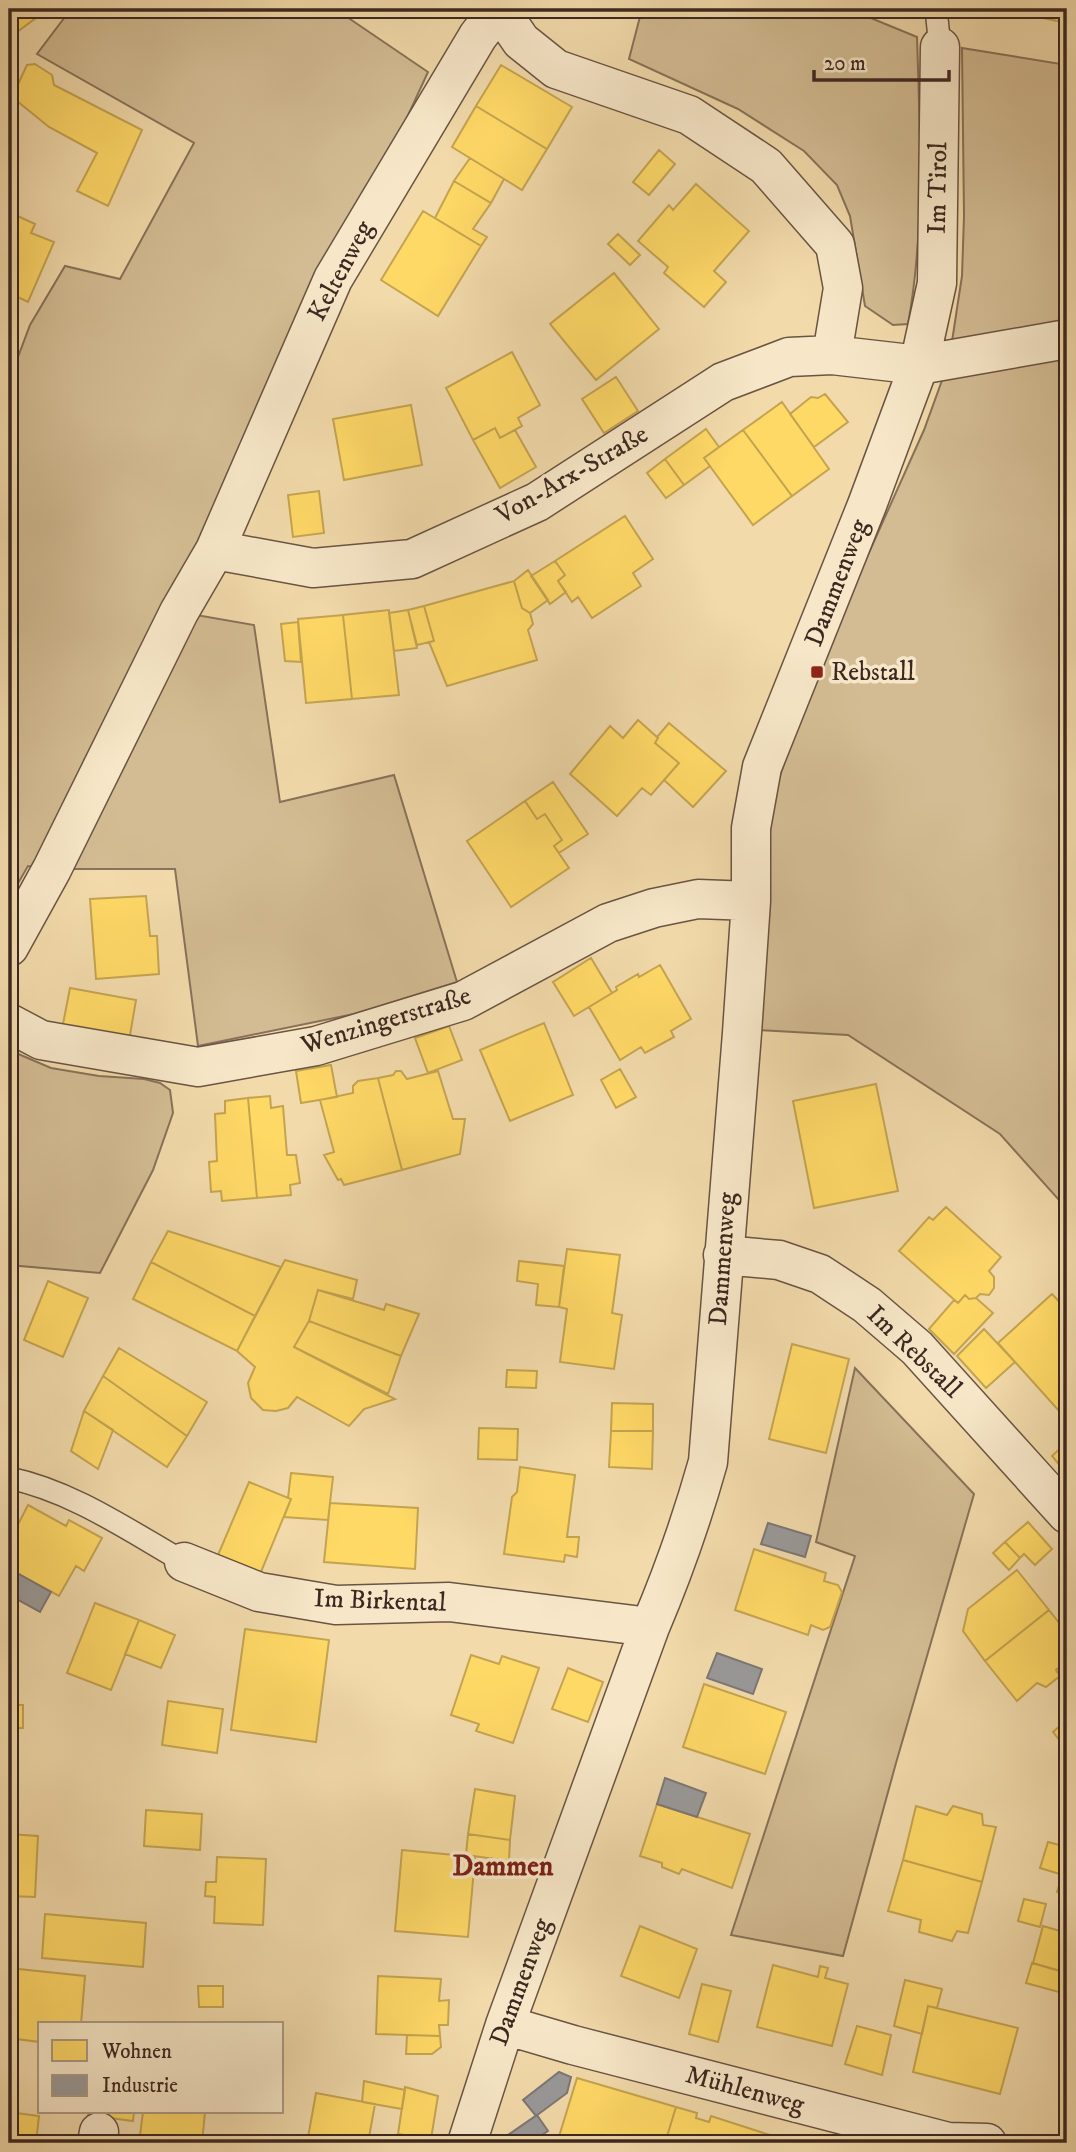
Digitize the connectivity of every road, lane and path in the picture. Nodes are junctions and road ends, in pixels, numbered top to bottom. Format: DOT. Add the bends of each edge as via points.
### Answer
graph roads {
  1 [pos="499,9"];
  2 [pos="936,9"];
  3 [pos="940,47"];
  4 [pos="1067,339"];
  5 [pos="831,355"];
  6 [pos="919,365"];
  7 [pos="215,550"];
  8 [pos="751,901"];
  9 [pos="9,947"];
  10 [pos="9,1023"];
  11 [pos="723,1255"];
  12 [pos="9,1478"];
  13 [pos="1067,1514"];
  14 [pos="184,1562"];
  15 [pos="650,1627"];
  16 [pos="505,2025"];
  17 [pos="467,2143"];
  18 [pos="987,2143"];
  1 -- 5 [label="street, Keltenweg" via="520,41 556,69 688,115 766,166 835,245 843,288"];
  1 -- 7 [label="street, Keltenweg" via="478,36 333,279"];
  2 -- 3 [label="lane, Im Tirol"];
  3 -- 6 [label="street, Im Tirol" via="937,283"];
  4 -- 6 [label="street, Von-Arx-Straße"];
  5 -- 6 [label="street, Von-Arx-Straße"];
  5 -- 7 [label="street, Von-Arx-Straße" via="789,357 723,382 537,502 412,559 313,568"];
  6 -- 8 [label="street, Dammenweg" via="762,767 751,828"];
  7 -- 9 [label="street"];
  8 -- 10 [label="street, Wenzingerstraße" via="698,900 654,908 608,923 463,1001 316,1046 198,1067 41,1040"];
  8 -- 11 [label="street, Dammenweg"];
  11 -- 13 [label="street, Im Rebstall" via="779,1260 820,1274 867,1305 917,1348"];
  11 -- 15 [label="street, Dammenweg" via="708,1462 690,1524"];
  12 -- 14 [label="lane, Im Birkental" via="36,1483 91,1508"];
  14 -- 15 [label="street, Im Birkental" via="258,1591 336,1605 449,1602"];
  15 -- 16 [label="street, Dammenweg"];
  16 -- 17 [label="street, Dammenweg"];
  16 -- 18 [label="street, Mühlenweg" via="948,2142"];
}
